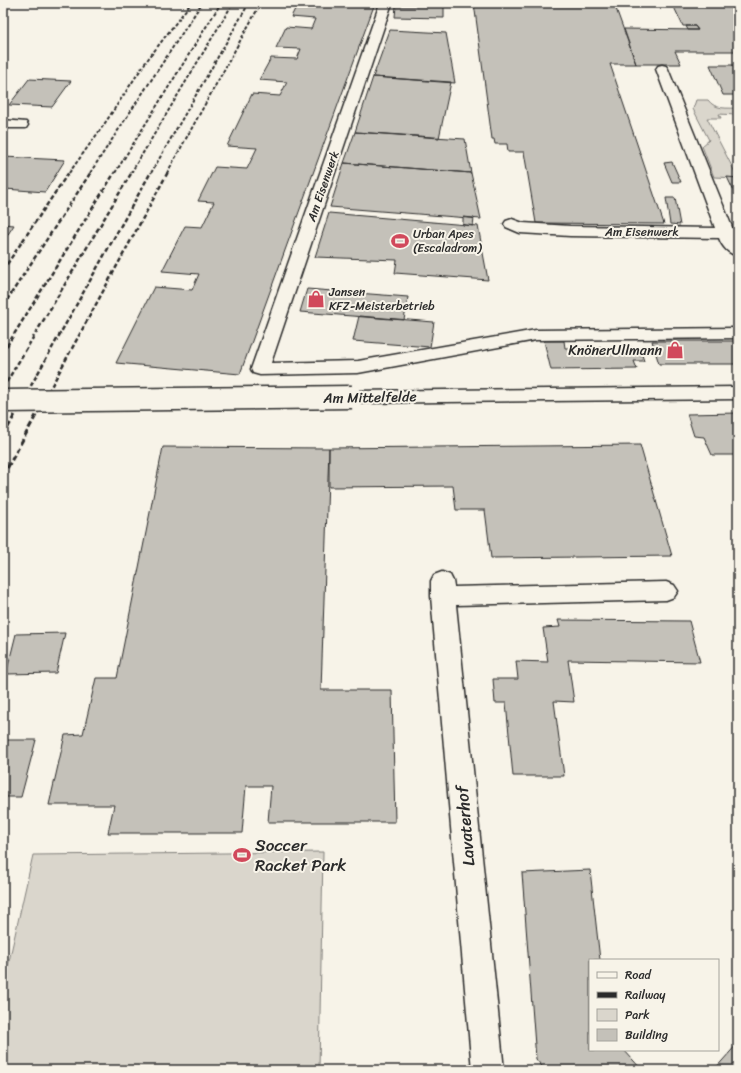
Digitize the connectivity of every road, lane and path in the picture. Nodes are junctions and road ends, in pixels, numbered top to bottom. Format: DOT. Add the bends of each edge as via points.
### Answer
graph roads {
  1 [pos="386,3"];
  2 [pos="662,69"];
  3 [pos="3,124"];
  4 [pos="21,125"];
  5 [pos="512,224"];
  6 [pos="570,231"];
  7 [pos="725,232"];
  8 [pos="574,247"];
  9 [pos="738,251"];
  10 [pos="738,333"];
  11 [pos="738,393"];
  12 [pos="3,401"];
  13 [pos="666,591"];
  14 [pos="488,1070"];
  1 -- 10 [label="street, Am Eisenwerk" via="260,369 358,367 536,332"];
  2 -- 7 [label="street"];
  3 -- 4 [label="street"];
  5 -- 6 [label="street, Am Eisenwerk" via="520,228"];
  6 -- 7 [label="street, Am Eisenwerk"];
  6 -- 8 [label="street"];
  7 -- 9 [label="street" via="729,243"];
  11 -- 12 [label="street, Am Mittelfelde, bridge"];
  13 -- 14 [label="street, Lavaterhof" via="442,588"];
}
